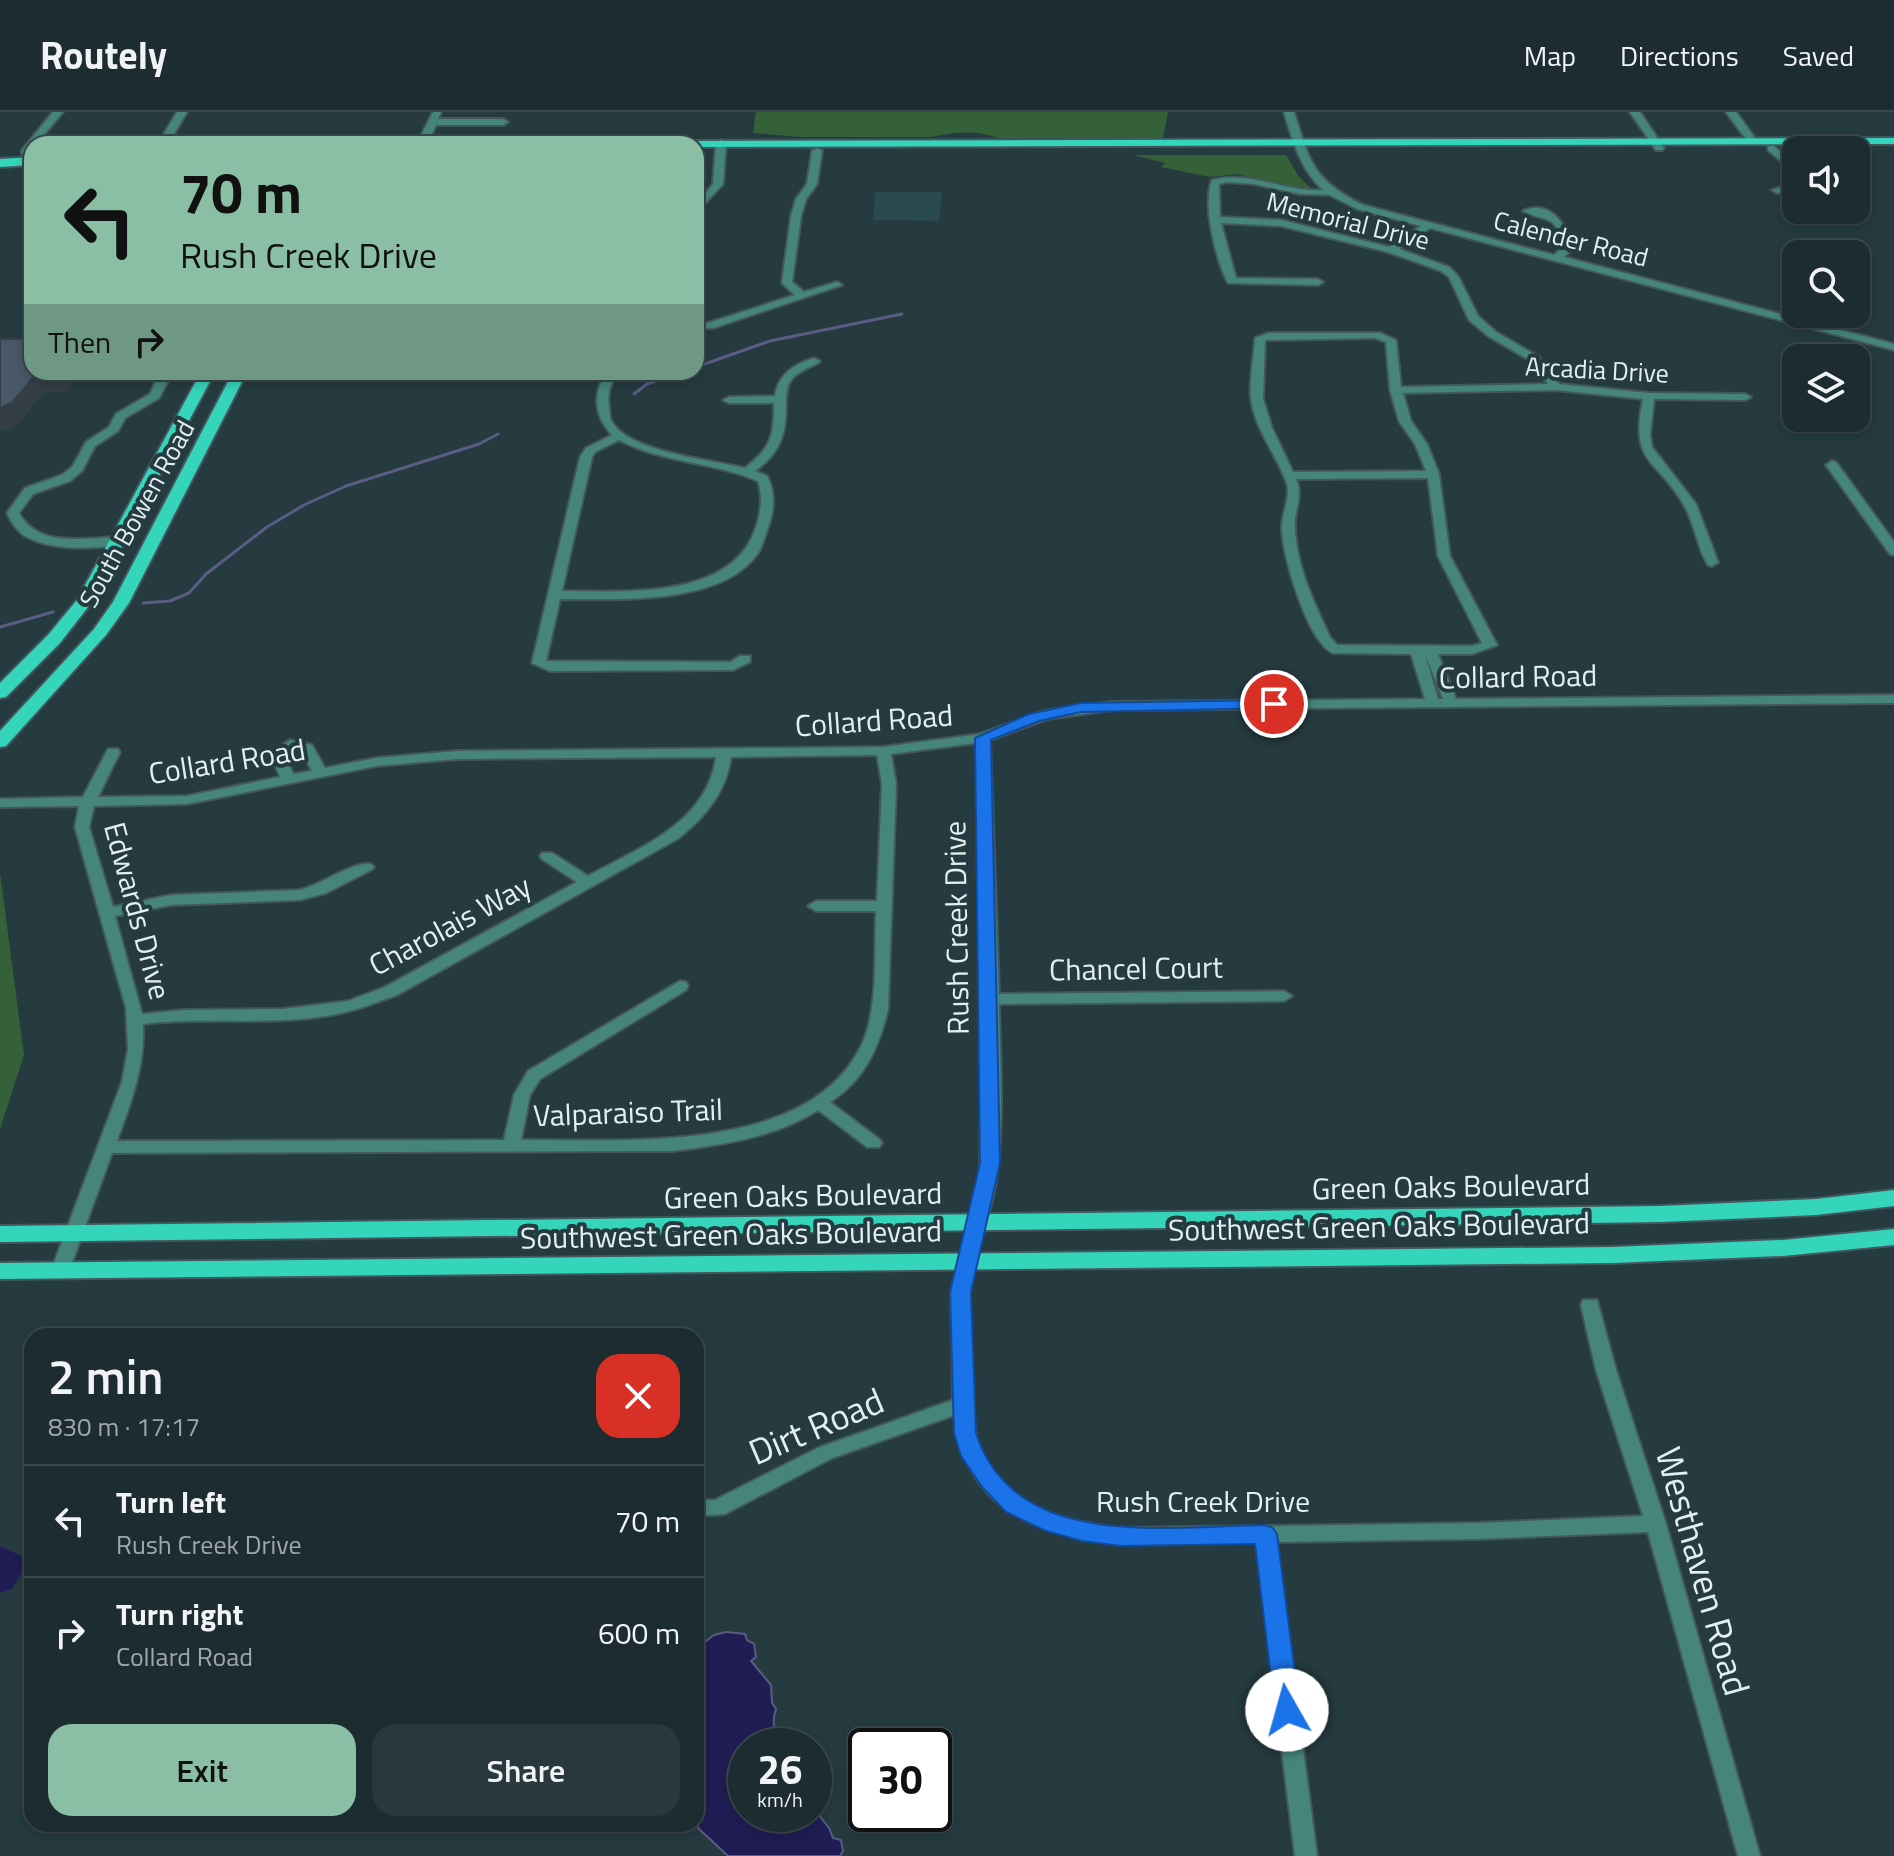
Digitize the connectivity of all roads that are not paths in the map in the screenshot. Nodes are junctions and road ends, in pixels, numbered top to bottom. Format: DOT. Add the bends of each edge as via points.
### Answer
graph roads {
  1 [pos="58,112"];
  2 [pos="182,112"];
  3 [pos="438,112"];
  4 [pos="1289,112"];
  5 [pos="1635,112"];
  6 [pos="1731,112"];
  7 [pos="432,122"];
  8 [pos="503,122"];
  9 [pos="42,136"];
  10 [pos="168,136"];
  11 [pos="426,136"];
  12 [pos="1752,141"];
  13 [pos="1894,144"];
  14 [pos="1657,145"];
  15 [pos="1300,146"];
  16 [pos="704,147"];
  17 [pos="721,148"];
  18 [pos="1777,148"];
  19 [pos="704,151"];
  20 [pos="817,151"];
  21 [pos="0,153"];
  22 [pos="1782,154"];
  23 [pos="24,155"];
  24 [pos="24,157"];
  25 [pos="0,163"];
  26 [pos="1782,189"];
  27 [pos="1777,190"];
  28 [pos="1330,192"];
  29 [pos="704,201"];
  30 [pos="1528,211"];
  31 [pos="1216,220"];
  32 [pos="1427,226"];
  33 [pos="1391,250"];
  34 [pos="1557,258"];
  35 [pos="1318,282"];
  36 [pos="837,285"];
  37 [pos="802,296"];
  38 [pos="704,326"];
  39 [pos="1894,347"];
  40 [pos="814,361"];
  41 [pos="160,380"];
  42 [pos="204,380"];
  43 [pos="236,380"];
  44 [pos="607,380"];
  45 [pos="1556,387"];
  46 [pos="1396,390"];
  47 [pos="1649,396"];
  48 [pos="1745,397"];
  49 [pos="780,399"];
  50 [pos="729,400"];
  51 [pos="618,436"];
  52 [pos="1832,465"];
  53 [pos="748,471"];
  54 [pos="1433,474"];
  55 [pos="1290,476"];
  56 [pos="118,541"];
  57 [pos="1894,551"];
  58 [pos="1712,562"];
  59 [pos="553,595"];
  60 [pos="1424,650"];
  61 [pos="745,659"];
  62 [pos="0,693"];
  63 [pos="1894,699"];
  64 [pos="1451,703"];
  65 [pos="1433,704"];
  66 [pos="983,738"];
  67 [pos="0,742"];
  68 [pos="883,751"];
  69 [pos="113,752"];
  70 [pos="724,753"];
  71 [pos="320,773"];
  72 [pos="289,781"];
  73 [pos="0,803"];
  74 [pos="87,803"];
  75 [pos="547,856"];
  76 [pos="366,867"];
  77 [pos="589,883"];
  78 [pos="816,906"];
  79 [pos="883,906"];
  80 [pos="106,913"];
  81 [pos="680,986"];
  82 [pos="1284,996"];
  83 [pos="989,999"];
  84 [pos="136,1020"];
  85 [pos="819,1102"];
  86 [pos="873,1143"];
  87 [pos="511,1145"];
  88 [pos="106,1147"];
  89 [pos="1894,1198"];
  90 [pos="976,1224"];
  91 [pos="74,1233"];
  92 [pos="0,1234"];
  93 [pos="1894,1237"];
  94 [pos="966,1262"];
  95 [pos="0,1271"];
  96 [pos="60,1271"];
  97 [pos="1590,1305"];
  98 [pos="964,1404"];
  99 [pos="704,1508"];
  100 [pos="1656,1524"];
  101 [pos="1265,1534"];
  102 [pos="1306,1856"];
  103 [pos="1749,1856"];
  1 -- 9 [label="street"];
  2 -- 10 [label="street"];
  3 -- 7 [label="street"];
  4 -- 15 [label="street, Calender Road"];
  5 -- 14 [label="street"];
  6 -- 12 [label="street"];
  7 -- 8 [label="street"];
  7 -- 11 [label="street"];
  12 -- 13 [label="main road"];
  12 -- 14 [label="main road"];
  13 -- 18 [label="main road"];
  14 -- 15 [label="main road"];
  14 -- 18 [label="main road"];
  15 -- 17 [label="main road"];
  15 -- 20 [label="main road"];
  15 -- 28 [label="street, Calender Road" via="1314,179"];
  16 -- 17 [label="main road"];
  17 -- 19 [label="main road"];
  17 -- 20 [label="main road"];
  17 -- 29 [label="street" via="718,184"];
  18 -- 22 [label="street"];
  20 -- 37 [label="street" via="812,184 796,216 787,283"];
  21 -- 23 [label="main road"];
  24 -- 25 [label="main road"];
  26 -- 27 [label="street"];
  28 -- 31 [label="street" via="1307,195 1222,178 1212,186"];
  28 -- 32 [label="street, Calender Road" via="1360,207"];
  30 -- 34 [label="street" via="1553,216 1567,244"];
  31 -- 33 [label="street, Memorial Drive" via="1281,223"];
  31 -- 35 [label="street" via="1232,281"];
  32 -- 33 [label="street"];
  32 -- 34 [label="street, Calender Road"];
  33 -- 45 [label="street, Memorial Drive" via="1445,269 1473,318 1535,359"];
  34 -- 39 [label="street, Calender Road"];
  36 -- 37 [label="street"];
  37 -- 38 [label="street"];
  40 -- 49 [label="street" via="788,374"];
  41 -- 56 [label="street" via="155,396 120,416 114,429 90,444 78,468 29,491 13,513 27,534 47,540"];
  42 -- 56 [label="main road, South Bowen Road"];
  43 -- 67 [label="main road, South Bowen Road" via="121,603"];
  44 -- 51 [label="street" via="601,409"];
  45 -- 46 [label="street, Arcadia Drive"];
  45 -- 47 [label="street, Arcadia Drive"];
  46 -- 54 [label="street" via="1405,421"];
  46 -- 55 [label="street" via="1391,340 1376,335 1260,338 1257,399"];
  47 -- 48 [label="street, Arcadia Drive"];
  47 -- 58 [label="street" via="1642,438 1690,504"];
  49 -- 50 [label="street"];
  49 -- 53 [label="street" via="771,451"];
  51 -- 53 [label="street" via="658,453"];
  51 -- 59 [label="street" via="586,457"];
  52 -- 57 [label="street"];
  53 -- 59 [label="street" via="763,479 768,498 760,542 730,573 673,590"];
  54 -- 55 [label="street"];
  54 -- 60 [label="street" via="1444,556 1490,645"];
  55 -- 60 [label="street" via="1294,487 1288,527 1296,577 1324,638 1333,649"];
  56 -- 62 [label="main road, South Bowen Road" via="77,612"];
  59 -- 61 [label="street" via="539,658 550,667 733,666"];
  60 -- 64 [label="street"];
  60 -- 65 [label="street"];
  63 -- 64 [label="street, Collard Road"];
  64 -- 65 [label="street, Collard Road"];
  65 -- 66 [label="street, Collard Road" via="1081,708 1034,718"];
  66 -- 68 [label="street, Collard Road"];
  66 -- 83 [label="street, Rush Creek Drive"];
  68 -- 70 [label="street, Collard Road"];
  68 -- 79 [label="street, Valparaiso Trail" via="889,784"];
  69 -- 74 [label="street, Edwards Drive"];
  70 -- 71 [label="street, Collard Road" via="457,755"];
  70 -- 77 [label="street, Charolais Way" via="718,785 694,818 661,844"];
  71 -- 72 [label="street, Collard Road"];
  71 -- 72 [label="street" via="307,748 290,744 277,753"];
  72 -- 74 [label="street, Collard Road" via="187,800"];
  73 -- 74 [label="street, Collard Road"];
  74 -- 80 [label="street, Edwards Drive" via="82,833"];
  75 -- 77 [label="street"];
  76 -- 80 [label="street" via="300,895 171,900"];
  77 -- 84 [label="street, Charolais Way" via="391,991 356,1004 326,1011"];
  78 -- 79 [label="street"];
  79 -- 85 [label="street, Valparaiso Trail" via="880,1009 873,1041 852,1073"];
  80 -- 84 [label="street, Edwards Drive"];
  81 -- 87 [label="street" via="534,1075 522,1095"];
  82 -- 83 [label="street, Chancel Court"];
  83 -- 90 [label="street, Rush Creek Drive" via="990,1163"];
  84 -- 88 [label="street, Edwards Drive" via="132,1072"];
  85 -- 86 [label="street"];
  85 -- 87 [label="street, Valparaiso Trail" via="777,1123 720,1140"];
  87 -- 88 [label="street, Valparaiso Trail"];
  88 -- 91 [label="street, Edwards Drive"];
  89 -- 90 [label="main road, Green Oaks Boulevard" via="1661,1214"];
  90 -- 91 [label="main road, Green Oaks Boulevard"];
  90 -- 94 [label="street, Rush Creek Drive"];
  91 -- 92 [label="main road, Green Oaks Boulevard"];
  91 -- 96 [label="street, Edwards Drive"];
  93 -- 94 [label="main road, Southwest Green Oaks Boulevard" via="1613,1255"];
  94 -- 96 [label="main road, Southwest Green Oaks Boulevard"];
  94 -- 98 [label="street, Rush Creek Drive" via="961,1292"];
  95 -- 96 [label="main road, Southwest Green Oaks Boulevard"];
  97 -- 100 [label="street, Westhaven Road"];
  98 -- 99 [label="street, Dirt Road" via="825,1453 718,1508"];
  98 -- 101 [label="street, Rush Creek Drive" via="965,1433 979,1467 1014,1506 1046,1521 1121,1536"];
  100 -- 101 [label="street, Rush Creek Drive"];
  100 -- 103 [label="street, Westhaven Road"];
  101 -- 102 [label="street"];
}
